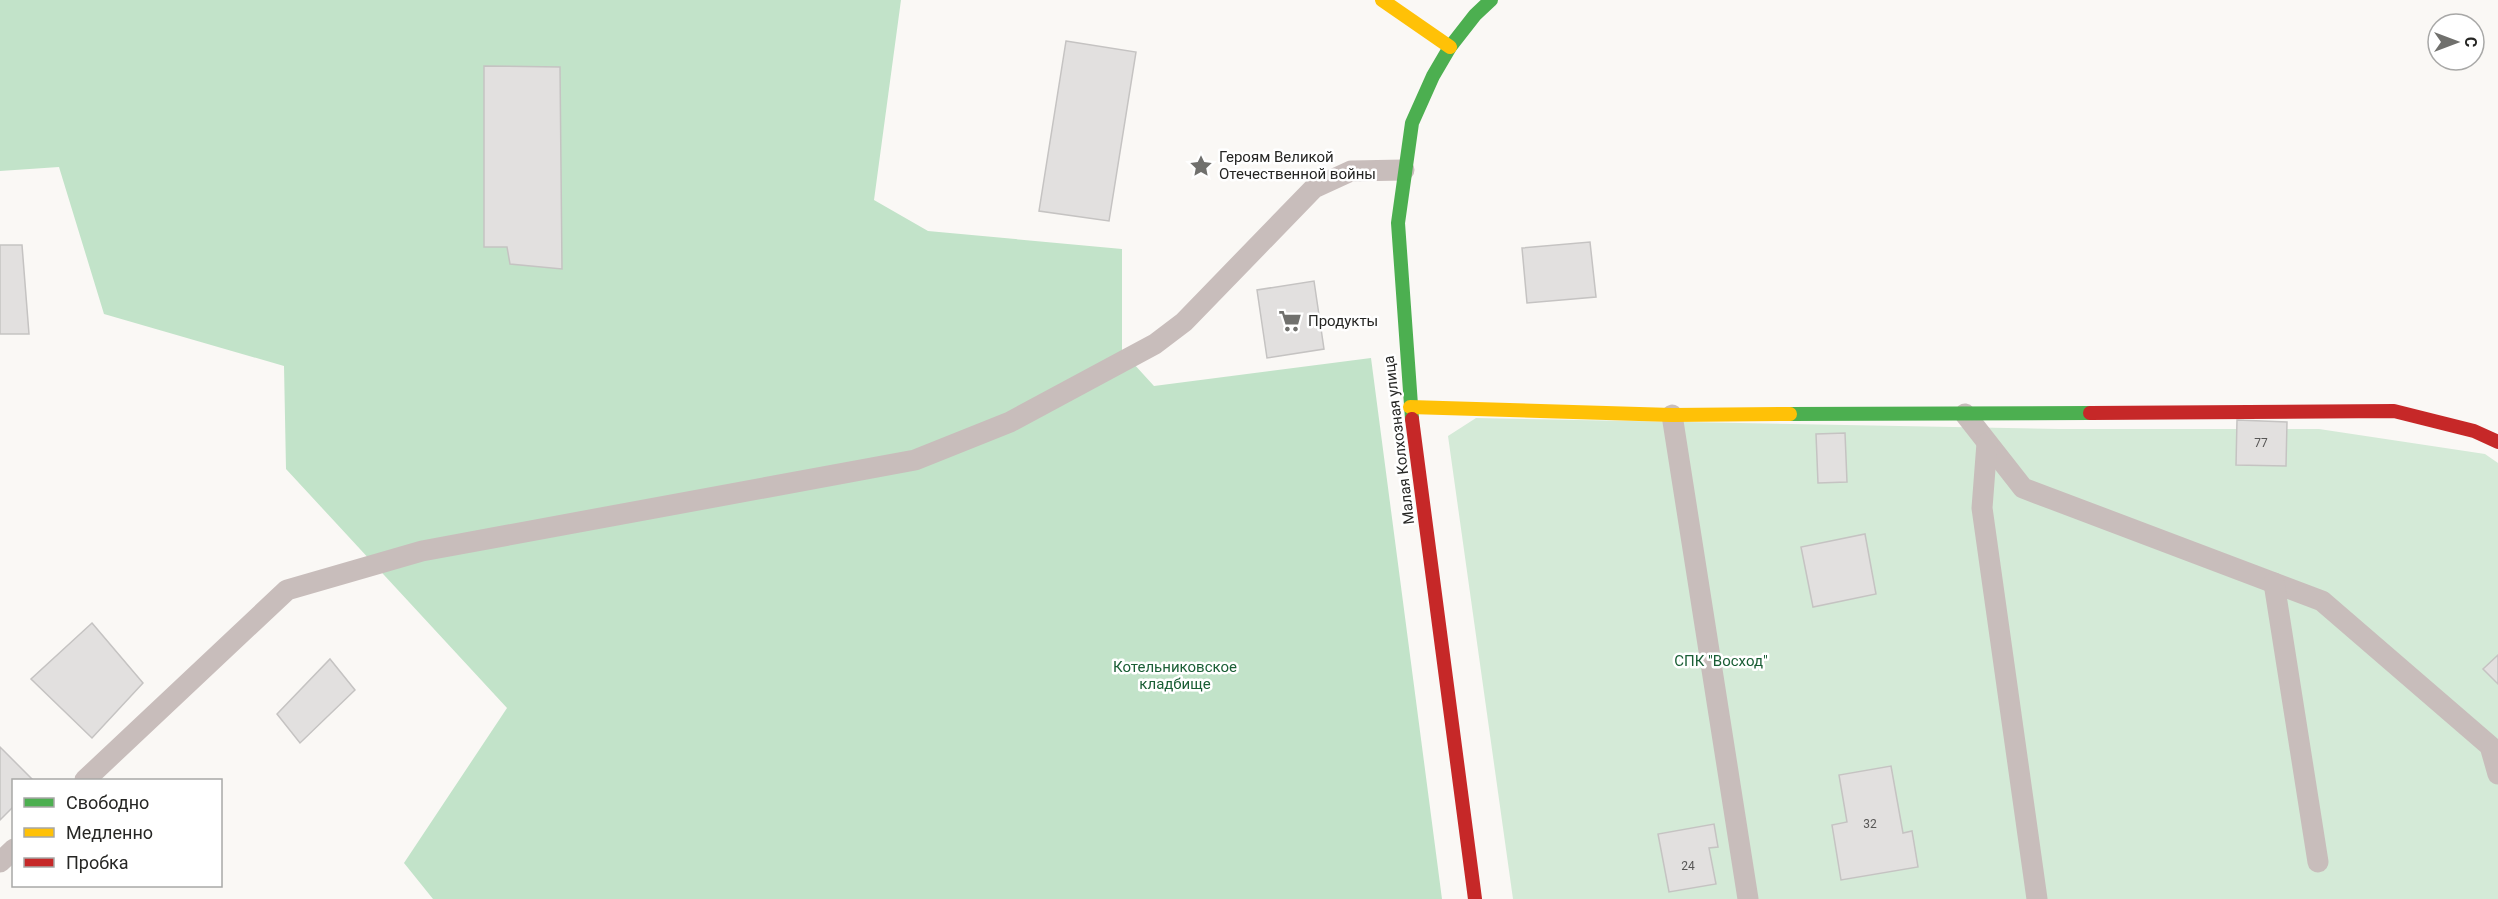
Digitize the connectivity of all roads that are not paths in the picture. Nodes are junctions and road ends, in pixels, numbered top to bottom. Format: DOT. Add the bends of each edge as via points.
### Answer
graph roads {
  1 [pos="1382,0"];
  2 [pos="1491,0"];
  3 [pos="1450,47"];
  4 [pos="1404,170"];
  5 [pos="1410,407"];
  6 [pos="1965,414"];
  7 [pos="1672,415"];
  8 [pos="1987,442"];
  9 [pos="2498,442"];
  10 [pos="2274,583"];
  11 [pos="2498,774"];
  12 [pos="86,779"];
  13 [pos="12,851"];
  14 [pos="0,862"];
  15 [pos="2318,862"];
  16 [pos="1475,899"];
  17 [pos="1748,899"];
  18 [pos="2037,899"];
  1 -- 3 [label="street"];
  2 -- 3 [label="street, Малая Колхозная улица"];
  3 -- 4 [label="street, Малая Колхозная улица" via="1412,123"];
  4 -- 5 [label="street, Малая Колхозная улица" via="1398,223"];
  4 -- 12 [label="lane" via="1351,171 1314,188 1184,322 1155,344 1010,422 915,460 422,551 286,590"];
  5 -- 7 [label="street"];
  5 -- 16 [label="street, Малая Колхозная улица"];
  6 -- 7 [label="street"];
  6 -- 8 [label="lane"];
  6 -- 9 [label="street" via="2394,411 2474,430"];
  7 -- 17 [label="lane"];
  8 -- 10 [label="lane" via="2023,488"];
  8 -- 18 [label="lane" via="1982,508"];
  10 -- 11 [label="lane" via="2322,601 2490,746"];
  10 -- 15 [label="lane"];
  13 -- 14 [label="lane"];
}
